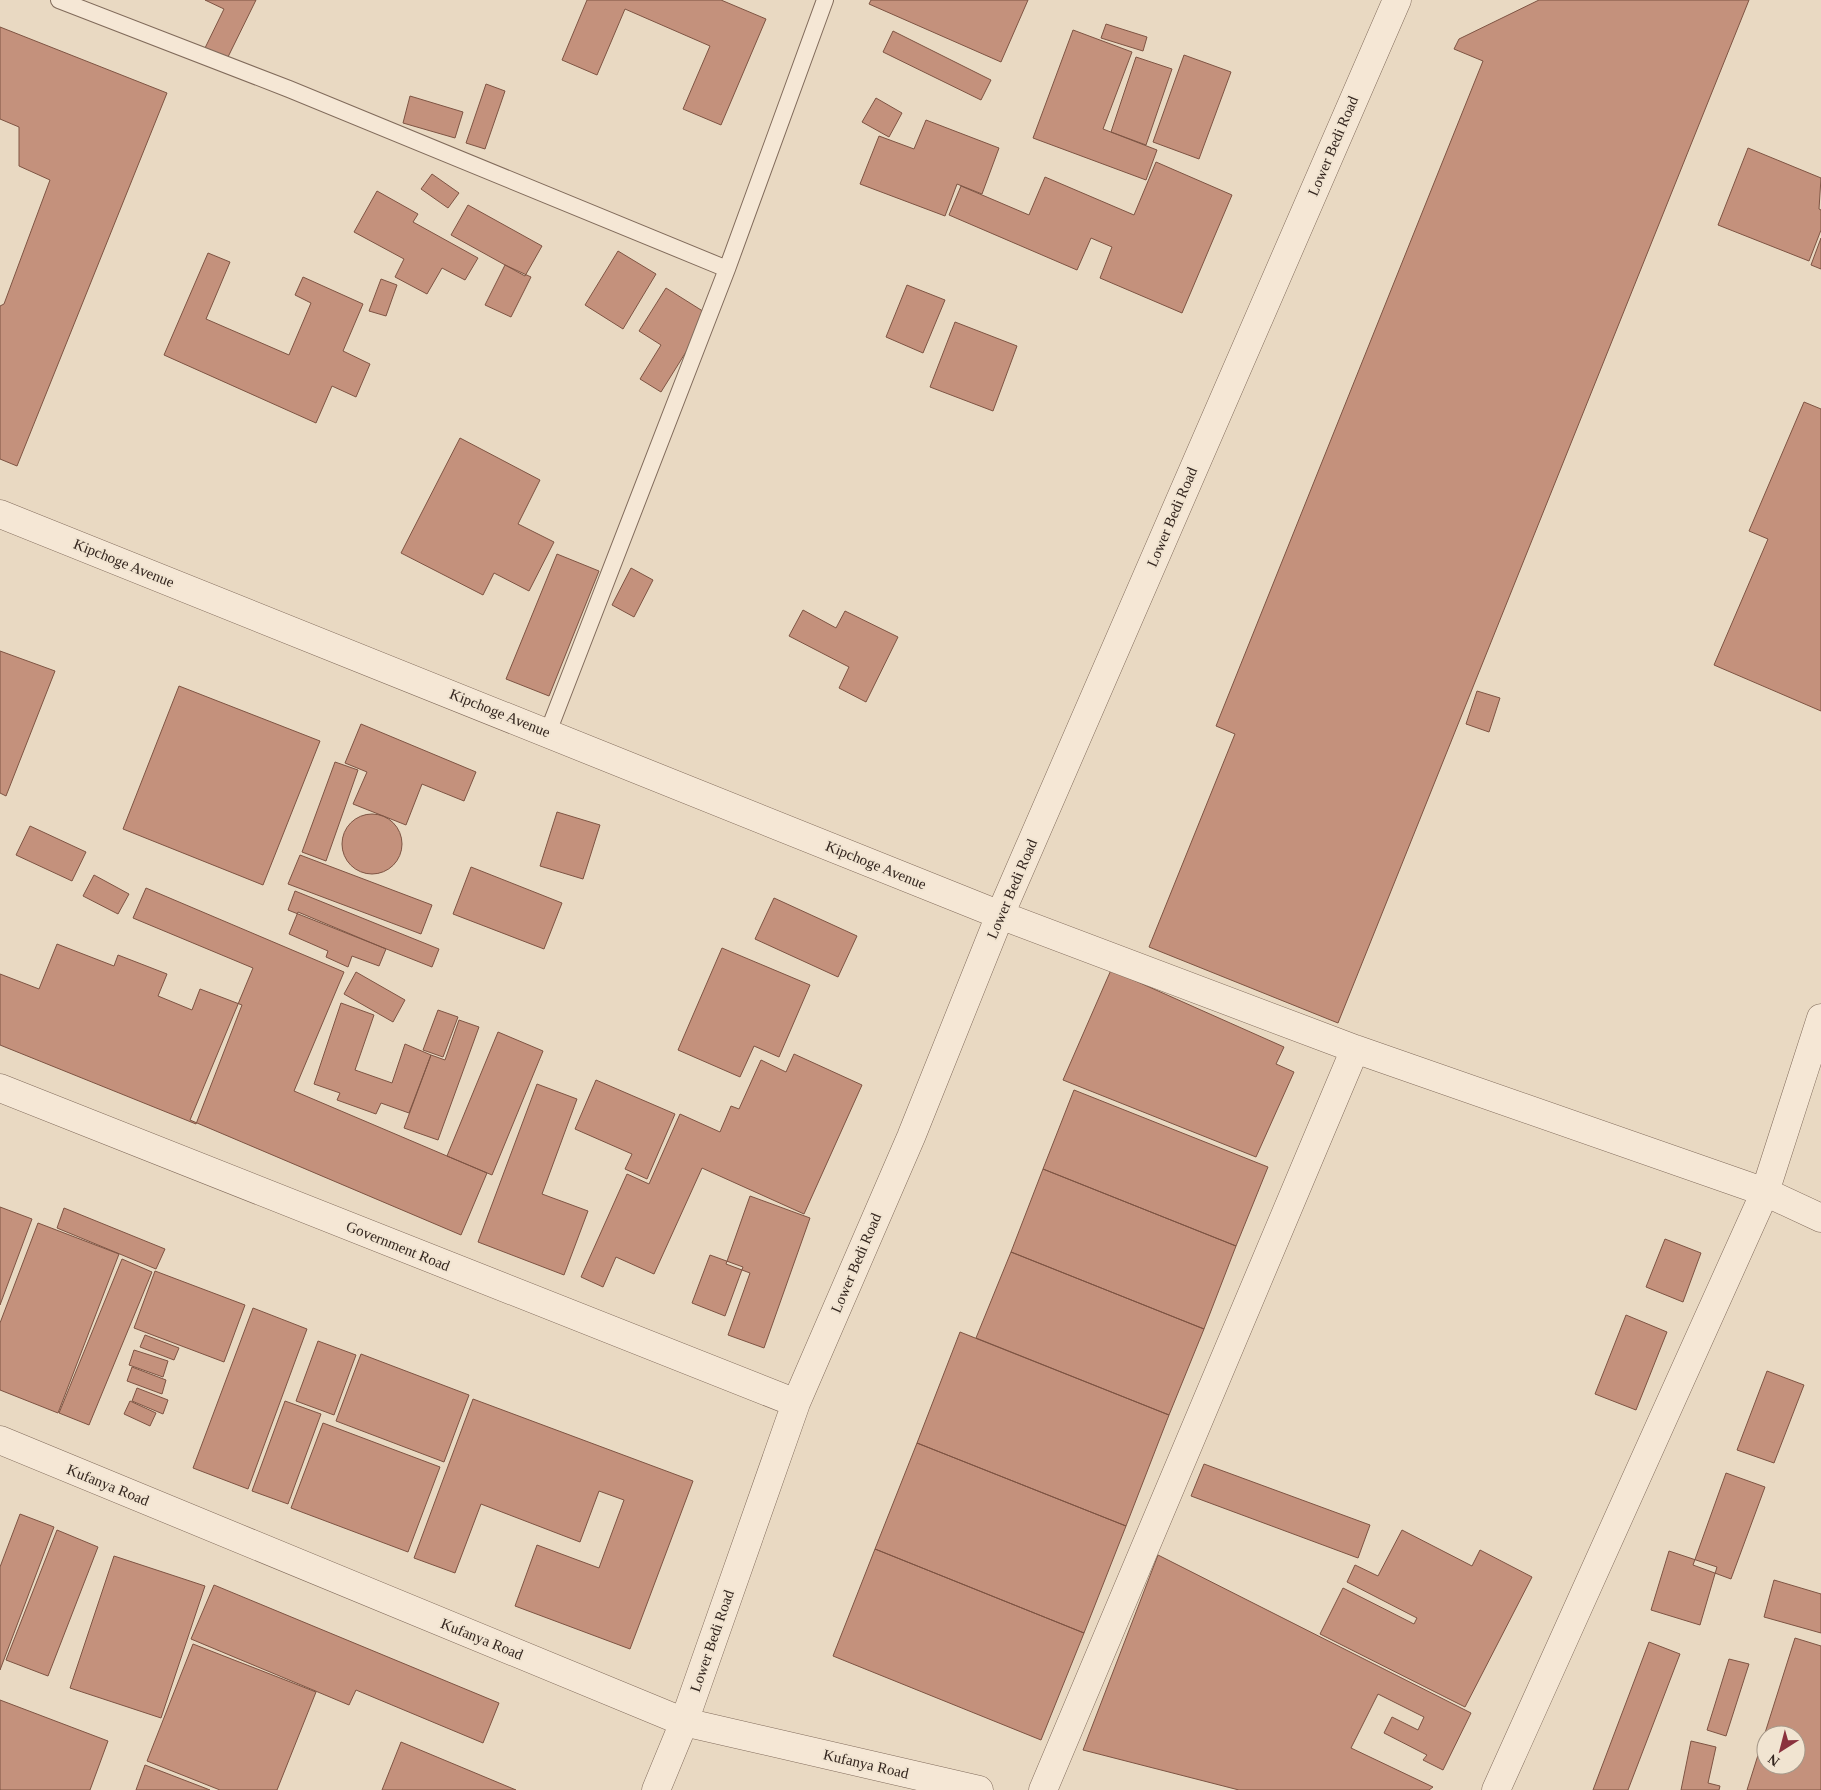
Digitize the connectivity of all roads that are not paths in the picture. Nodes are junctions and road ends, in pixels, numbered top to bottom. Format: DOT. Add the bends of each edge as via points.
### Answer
graph roads {
  1 [pos="59,0"];
  2 [pos="825,0"];
  3 [pos="1396,0"];
  4 [pos="727,269"];
  5 [pos="0,514"];
  6 [pos="548,732"];
  7 [pos="1000,915"];
  8 [pos="1821,1018"];
  9 [pos="1356,1049"];
  10 [pos="0,1088"];
  11 [pos="1765,1192"];
  12 [pos="1821,1218"];
  13 [pos="796,1403"];
  14 [pos="0,1440"];
  15 [pos="684,1722"];
  16 [pos="656,1790"];
  17 [pos="979,1790"];
  18 [pos="1043,1790"];
  19 [pos="1496,1790"];
  1 -- 4 [label="lane" via="289,89"];
  2 -- 4 [label="lane"];
  3 -- 7 [label="street, Lower Bedi Road"];
  4 -- 6 [label="lane"];
  5 -- 6 [label="street, Kipchoge Avenue"];
  6 -- 7 [label="street, Kipchoge Avenue"];
  7 -- 9 [label="street, Kipchoge Avenue"];
  7 -- 13 [label="street, Lower Bedi Road" via="911,1137"];
  8 -- 11 [label="street"];
  9 -- 11 [label="street, Kipchoge Avenue"];
  9 -- 18 [label="street"];
  10 -- 13 [label="street, Government Road"];
  11 -- 12 [label="street, Kipchoge Avenue"];
  11 -- 19 [label="street"];
  13 -- 15 [label="street, Lower Bedi Road"];
  14 -- 15 [label="street, Kufanya Road"];
  15 -- 16 [label="street, Lower Bedi Road"];
  15 -- 17 [label="street, Kufanya Road"];
}
